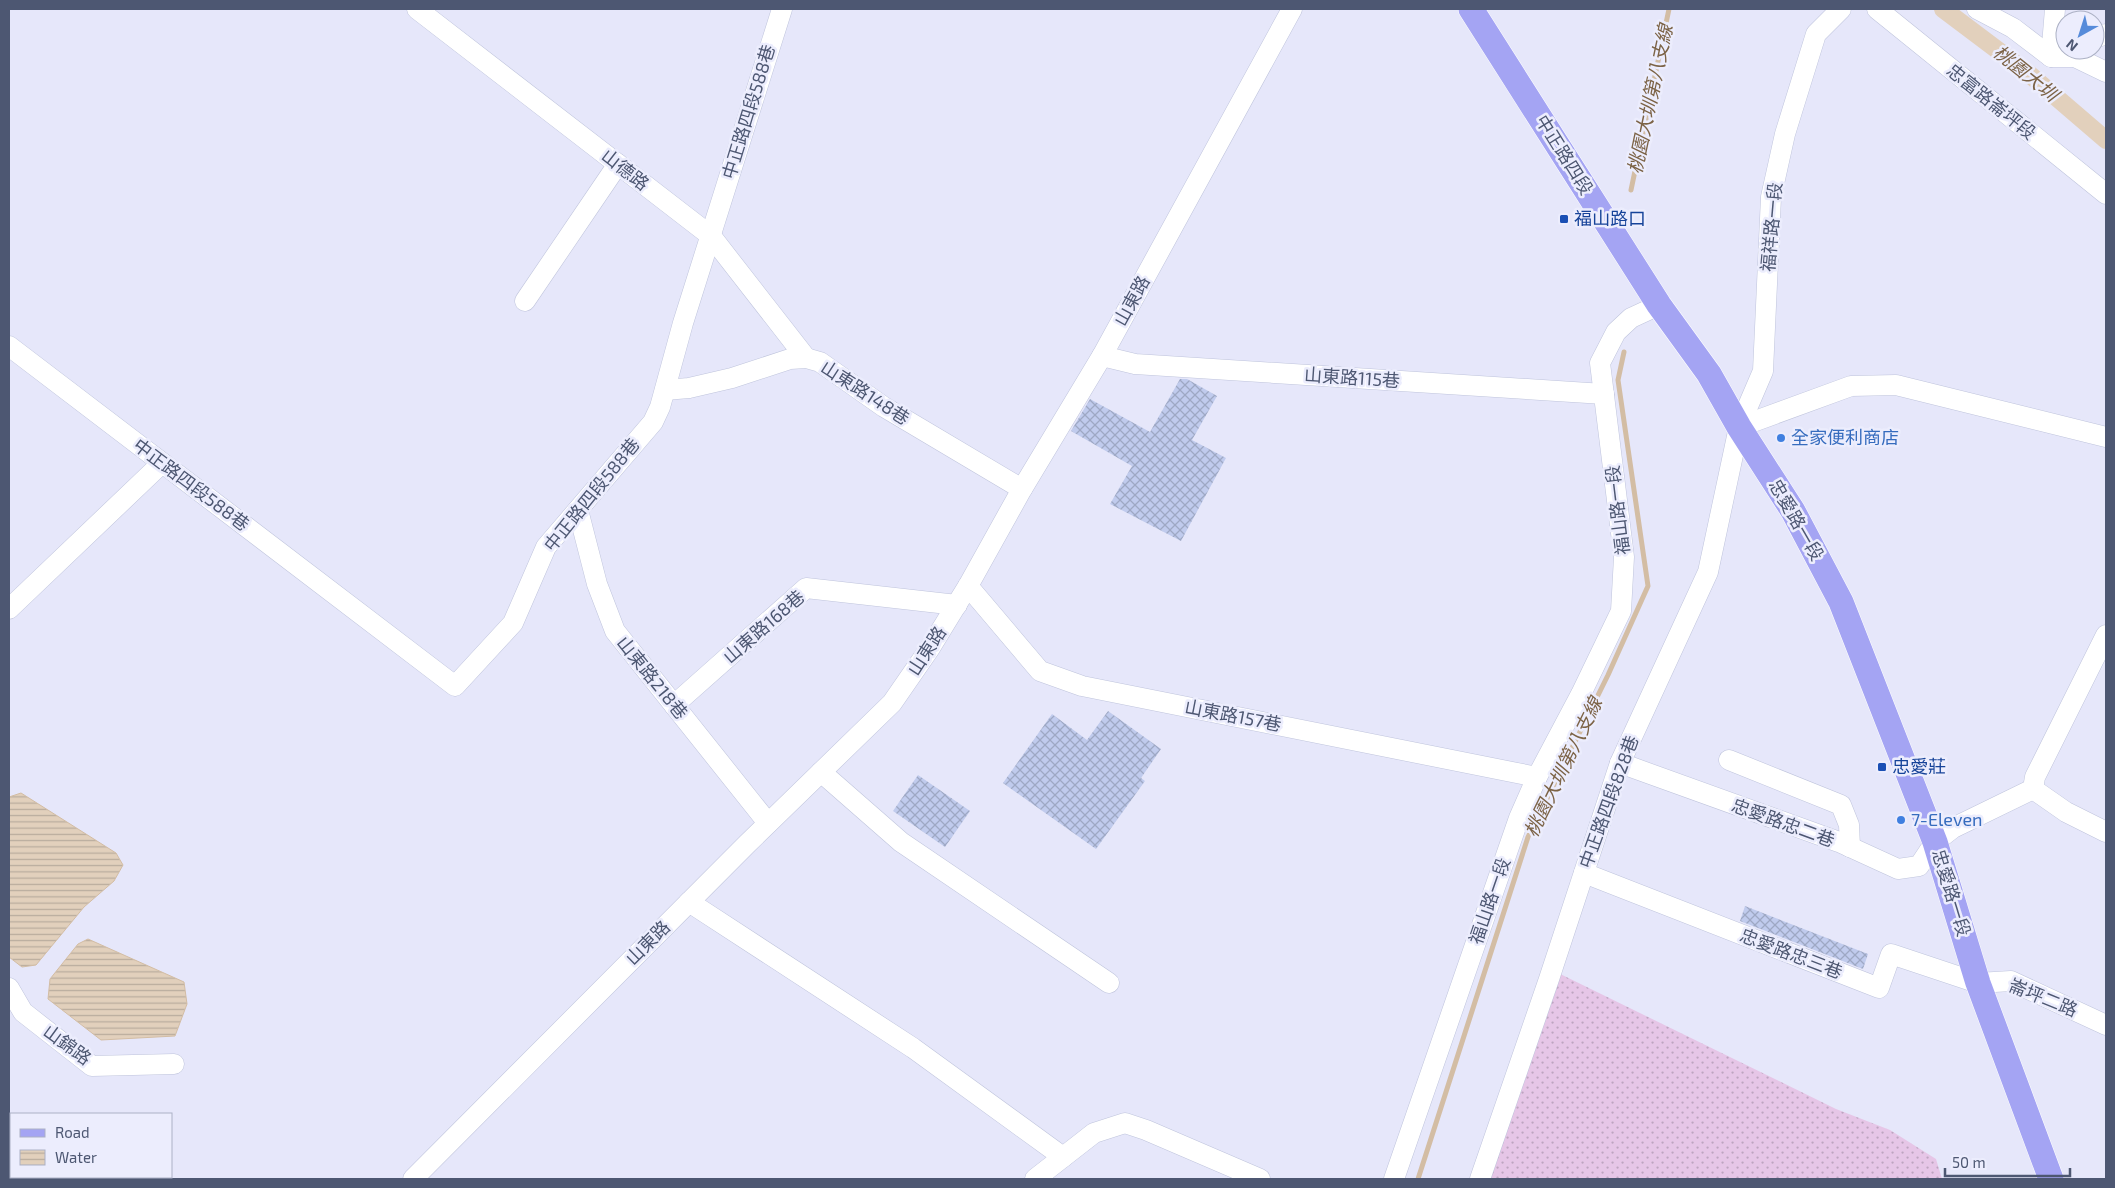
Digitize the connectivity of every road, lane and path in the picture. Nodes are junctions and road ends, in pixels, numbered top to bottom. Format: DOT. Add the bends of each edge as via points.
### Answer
graph roads {
  1 [pos="417,9"];
  2 [pos="782,9"];
  3 [pos="1292,9"];
  4 [pos="1471,9"];
  5 [pos="1841,9"];
  6 [pos="1877,9"];
  7 [pos="1977,9"];
  8 [pos="2055,9"];
  9 [pos="2055,57"];
  10 [pos="2051,58"];
  11 [pos="2087,60"];
  12 [pos="2106,72"];
  13 [pos="618,164"];
  14 [pos="2106,194"];
  15 [pos="711,236"];
  16 [pos="525,301"];
  17 [pos="1659,305"];
  18 [pos="9,346"];
  19 [pos="1102,356"];
  20 [pos="806,358"];
  21 [pos="665,390"];
  22 [pos="1604,394"];
  23 [pos="1739,427"];
  24 [pos="2106,437"];
  25 [pos="162,463"];
  26 [pos="1022,489"];
  27 [pos="578,510"];
  28 [pos="968,586"];
  29 [pos="957,604"];
  30 [pos="9,608"];
  31 [pos="2106,634"];
  32 [pos="674,705"];
  33 [pos="1729,760"];
  34 [pos="1620,763"];
  35 [pos="821,772"];
  36 [pos="1537,777"];
  37 [pos="2033,789"];
  38 [pos="768,823"];
  39 [pos="2106,832"];
  40 [pos="1935,842"];
  41 [pos="1850,847"];
  42 [pos="1584,873"];
  43 [pos="689,902"];
  44 [pos="1109,983"];
  45 [pos="1978,983"];
  46 [pos="9,988"];
  47 [pos="2106,1025"];
  48 [pos="174,1064"];
  49 [pos="1063,1157"];
  50 [pos="412,1179"];
  51 [pos="1035,1179"];
  52 [pos="1260,1179"];
  53 [pos="1394,1179"];
  54 [pos="1480,1179"];
  55 [pos="2051,1179"];
  1 -- 13 [label="street, 山德路"];
  2 -- 15 [label="street, 中正路四段588巷"];
  3 -- 19 [label="street, 山東路"];
  4 -- 17 [label="main road, 中正路四段"];
  5 -- 23 [label="street, 福祥路一段" via="1816,34 1785,134 1771,197 1762,370"];
  6 -- 14 [label="street, 忠富路崙坪段"];
  7 -- 10 [label="street" via="2013,28"];
  8 -- 10 [label="street"];
  9 -- 10 [label="street"];
  11 -- 12 [label="street"];
  13 -- 15 [label="street, 山德路"];
  13 -- 16 [label="street"];
  15 -- 20 [label="street, 山德路"];
  15 -- 21 [label="street, 中正路四段588巷"];
  17 -- 22 [label="street, 福山路一段" via="1631,318 1616,332 1600,363"];
  17 -- 23 [label="main road, 中正路四段" via="1709,374"];
  18 -- 25 [label="street, 中正路四段588巷"];
  19 -- 22 [label="street, 山東路115巷" via="1135,364"];
  19 -- 26 [label="street, 山東路"];
  20 -- 21 [label="street, 山東路148巷" via="790,359 689,388"];
  20 -- 26 [label="street, 山東路148巷" via="820,362 884,407"];
  21 -- 27 [label="street, 中正路四段588巷" via="653,422"];
  22 -- 36 [label="street, 福山路一段" via="1624,557 1621,611"];
  23 -- 24 [label="street" via="1851,386 1896,385"];
  23 -- 34 [label="street, 中正路四段828巷" via="1708,572"];
  23 -- 40 [label="main road, 忠愛路一段" via="1793,511 1841,602"];
  25 -- 27 [label="street, 中正路四段588巷" via="455,686 513,623 546,547"];
  25 -- 30 [label="street"];
  26 -- 28 [label="street, 山東路"];
  27 -- 32 [label="street, 山東路218巷" via="597,584 615,631"];
  28 -- 29 [label="street, 山東路"];
  28 -- 36 [label="street, 山東路157巷" via="1040,671 1082,686"];
  29 -- 32 [label="street, 山東路168巷" via="806,588"];
  29 -- 35 [label="street, 山東路" via="892,703"];
  31 -- 37 [label="street" via="2035,777"];
  32 -- 38 [label="street, 山東路218巷"];
  33 -- 41 [label="street" via="1842,805 1849,825"];
  34 -- 41 [label="street, 忠愛路忠二巷"];
  34 -- 42 [label="street, 中正路四段828巷"];
  35 -- 38 [label="street, 山東路"];
  35 -- 44 [label="street" via="901,842"];
  36 -- 53 [label="street, 福山路一段" via="1519,818"];
  37 -- 39 [label="street" via="2066,812"];
  37 -- 40 [label="street, 忠愛路忠二巷" via="1953,828"];
  38 -- 43 [label="street, 山東路"];
  40 -- 41 [label="street, 忠愛路忠二巷" via="1919,866 1898,869"];
  40 -- 45 [label="main road, 忠愛路一段"];
  42 -- 45 [label="street, 忠愛路忠三巷" via="1879,988 1891,954"];
  42 -- 54 [label="street, 中正路四段828巷"];
  43 -- 49 [label="street" via="912,1048"];
  43 -- 50 [label="street, 山東路"];
  45 -- 47 [label="street, 崙坪二路" via="2011,981"];
  45 -- 55 [label="main road, 忠愛路一段"];
  46 -- 48 [label="street, 山錦路" via="23,1012 92,1066"];
  49 -- 51 [label="street"];
  49 -- 52 [label="street" via="1094,1133 1125,1123"];
}
